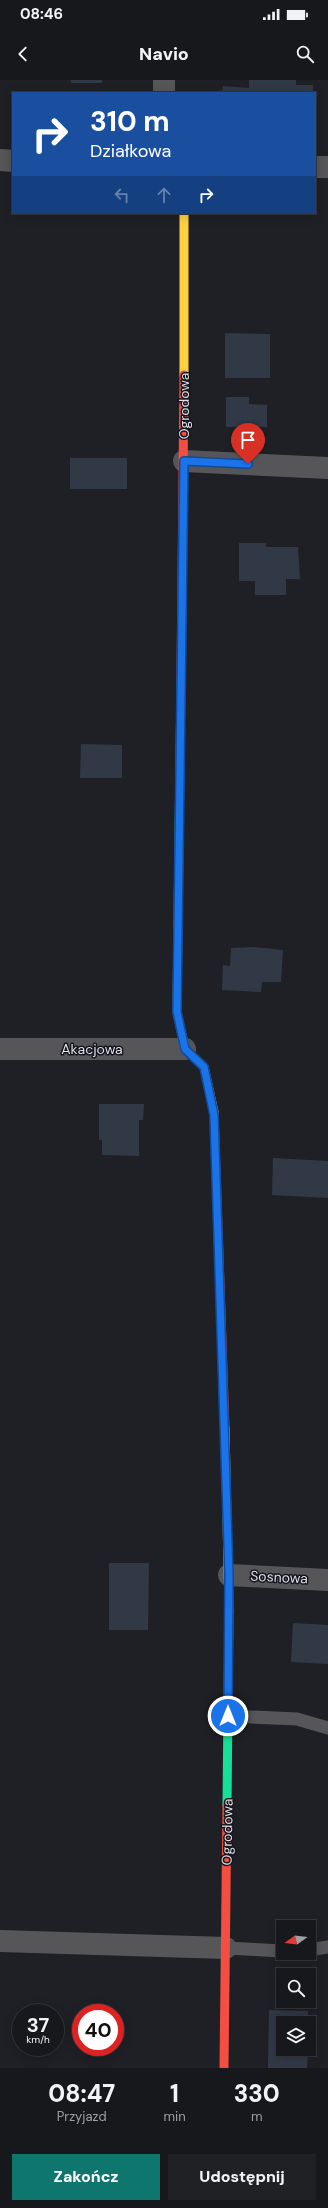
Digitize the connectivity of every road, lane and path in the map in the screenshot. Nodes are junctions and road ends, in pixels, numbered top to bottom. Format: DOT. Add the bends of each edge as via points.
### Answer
graph roads {
  1 [pos="164,80"];
  2 [pos="164,92"];
  3 [pos="0,160"];
  4 [pos="12,161"];
  5 [pos="316,167"];
  6 [pos="328,167"];
  7 [pos="184,214"];
  8 [pos="184,461"];
  9 [pos="328,468"];
  10 [pos="185,1049"];
  11 [pos="0,1050"];
  12 [pos="229,1575"];
  13 [pos="328,1580"];
  14 [pos="228,1716"];
  15 [pos="328,1728"];
  16 [pos="0,1941"];
  17 [pos="328,1947"];
  18 [pos="226,1948"];
  19 [pos="316,1949"];
  20 [pos="276,1951"];
  21 [pos="224,2068"];
  1 -- 2 [label="street"];
  3 -- 4 [label="street"];
  5 -- 6 [label="street"];
  7 -- 8 [label="street, Ogrodowa"];
  8 -- 9 [label="street"];
  8 -- 10 [label="street, Ogrodowa" via="177,1012"];
  10 -- 11 [label="street, Akacjowa"];
  10 -- 12 [label="street, Ogrodowa" via="204,1067 214,1115"];
  12 -- 13 [label="street, Sosnowa"];
  12 -- 14 [label="street, Ogrodowa"];
  14 -- 15 [label="lane" via="297,1719"];
  14 -- 18 [label="street, Ogrodowa"];
  16 -- 18 [label="street"];
  17 -- 19 [label="lane"];
  18 -- 20 [label="lane"];
  18 -- 21 [label="street, Ogrodowa"];
}
